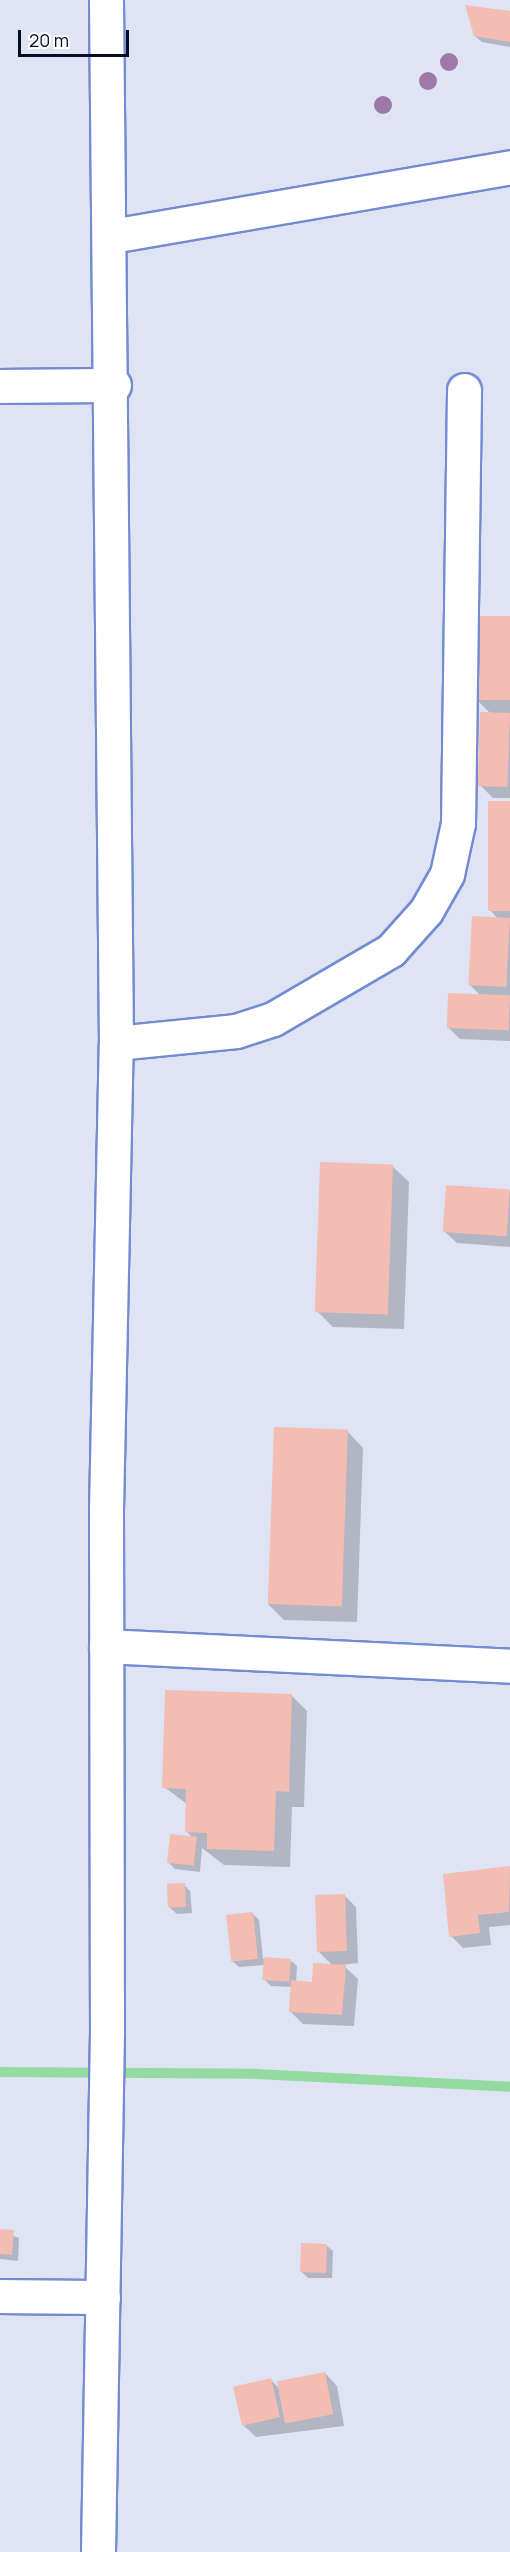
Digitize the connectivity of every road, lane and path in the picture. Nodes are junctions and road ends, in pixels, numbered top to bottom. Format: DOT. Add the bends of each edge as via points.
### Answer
graph roads {
  1 [pos="106,0"];
  2 [pos="510,167"];
  3 [pos="112,236"];
  4 [pos="0,386"];
  5 [pos="114,386"];
  6 [pos="464,390"];
  7 [pos="116,1043"];
  8 [pos="106,1646"];
  9 [pos="510,1666"];
  10 [pos="0,2296"];
  11 [pos="104,2296"];
  12 [pos="98,2552"];
  1 -- 3 [label="street"];
  2 -- 3 [label="street"];
  3 -- 5 [label="street"];
  4 -- 5 [label="street"];
  5 -- 7 [label="street"];
  6 -- 7 [label="street" via="458,823 447,874 421,919 391,950 273,1019 236,1031"];
  7 -- 8 [label="street"];
  8 -- 9 [label="street"];
  8 -- 11 [label="street"];
  10 -- 11 [label="street"];
  11 -- 12 [label="street"];
}
